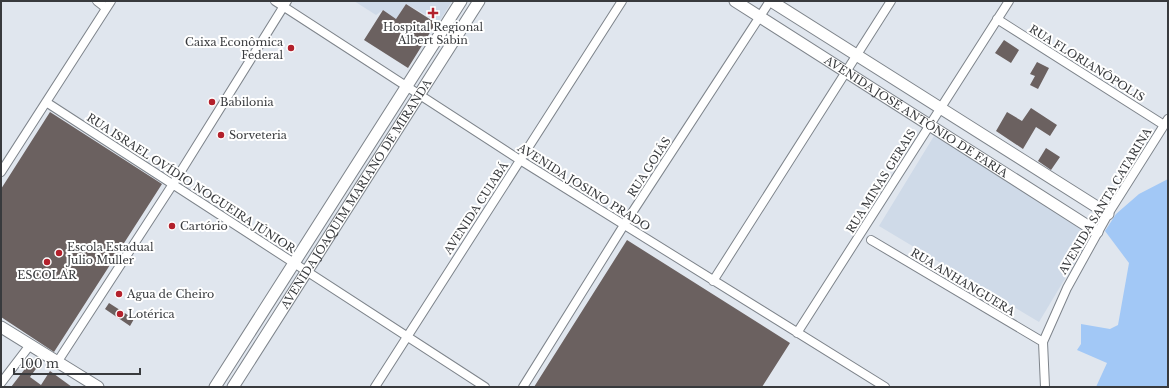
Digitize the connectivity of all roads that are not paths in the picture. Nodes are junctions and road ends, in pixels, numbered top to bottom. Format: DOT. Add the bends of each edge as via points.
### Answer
graph roads {
  1 [pos="96,1"];
  2 [pos="275,1"];
  3 [pos="461,1"];
  4 [pos="479,1"];
  5 [pos="622,1"];
  6 [pos="735,1"];
  7 [pos="771,1"];
  8 [pos="891,1"];
  9 [pos="1009,1"];
  10 [pos="109,4"];
  11 [pos="285,4"];
  12 [pos="452,15"];
  13 [pos="760,17"];
  14 [pos="997,19"];
  15 [pos="465,22"];
  16 [pos="856,56"];
  17 [pos="846,72"];
  18 [pos="407,86"];
  19 [pos="419,94"];
  20 [pos="46,102"];
  21 [pos="940,107"];
  22 [pos="1166,122"];
  23 [pos="929,126"];
  24 [pos="520,160"];
  25 [pos="1,172"];
  26 [pos="173,184"];
  27 [pos="1108,214"];
  28 [pos="624,225"];
  29 [pos="1097,232"];
  30 [pos="872,240"];
  31 [pos="295,264"];
  32 [pos="307,271"];
  33 [pos="713,281"];
  34 [pos="1,327"];
  35 [pos="797,333"];
  36 [pos="407,336"];
  37 [pos="1043,342"];
  38 [pos="30,345"];
  39 [pos="234,358"];
  40 [pos="58,361"];
  41 [pos="247,365"];
  42 [pos="1,383"];
  43 [pos="98,387"];
  44 [pos="215,387"];
  45 [pos="233,387"];
  46 [pos="374,387"];
  47 [pos="484,387"];
  48 [pos="523,387"];
  49 [pos="885,387"];
  50 [pos="1044,387"];
  1 -- 10 [label="street"];
  2 -- 11 [label="street, AVENIDA JOSINO PRADO"];
  3 -- 12 [label="street, AVENIDA JOAQUIM MARIANO DE MIRANDA"];
  4 -- 15 [label="street, AVENIDA JOAQUIM MARIANO DE MIRANDA"];
  5 -- 24 [label="street, AVENIDA CUIABÁ"];
  6 -- 13 [label="street, AVENIDA JOSÉ ANTÔNIO DE FARIA"];
  7 -- 13 [label="street, RUA GOIÁS"];
  7 -- 16 [label="street, AVENIDA JOSÉ ANTÔNIO DE FARIA"];
  8 -- 16 [label="street"];
  9 -- 14 [label="street, RUA MINAS GERAIS"];
  10 -- 20 [label="street"];
  11 -- 18 [label="street, AVENIDA JOSINO PRADO"];
  11 -- 26 [label="street"];
  12 -- 15 [label="street"];
  12 -- 18 [label="street, AVENIDA JOAQUIM MARIANO DE MIRANDA"];
  13 -- 17 [label="street, AVENIDA JOSÉ ANTÔNIO DE FARIA"];
  13 -- 28 [label="street, RUA GOIÁS"];
  14 -- 21 [label="street, RUA MINAS GERAIS"];
  14 -- 22 [label="street, RUA FLORIANÔPOLIS"];
  15 -- 19 [label="street, AVENIDA JOAQUIM MARIANO DE MIRANDA"];
  16 -- 17 [label="street"];
  16 -- 21 [label="street, AVENIDA JOSÉ ANTÔNIO DE FARIA"];
  17 -- 23 [label="street, AVENIDA JOSÉ ANTÔNIO DE FARIA"];
  17 -- 33 [label="street"];
  18 -- 19 [label="street, AVENIDA JOSINO PRADO"];
  18 -- 31 [label="street, AVENIDA JOAQUIM MARIANO DE MIRANDA"];
  19 -- 24 [label="street, AVENIDA JOSINO PRADO"];
  19 -- 32 [label="street, AVENIDA JOAQUIM MARIANO DE MIRANDA"];
  20 -- 25 [label="street"];
  20 -- 26 [label="street, RUA ISRAEL OVÍDIO NOGUEIRA JÚNIOR"];
  21 -- 23 [label="street, RUA MINAS GERAIS"];
  21 -- 27 [label="street, AVENIDA JOSÉ ANTÔNIO DE FARIA"];
  22 -- 27 [label="street, AVENIDA SANTA CATARINA"];
  23 -- 29 [label="street, AVENIDA JOSÉ ANTÔNIO DE FARIA"];
  23 -- 35 [label="street, RUA MINAS GERAIS"];
  24 -- 28 [label="street, AVENIDA JOSINO PRADO"];
  24 -- 36 [label="street, AVENIDA CUIABÁ"];
  26 -- 31 [label="street, RUA ISRAEL OVÍDIO NOGUEIRA JÚNIOR"];
  26 -- 40 [label="street"];
  27 -- 29 [label="street, AVENIDA SANTA CATARINA"];
  28 -- 33 [label="street, AVENIDA JOSINO PRADO"];
  28 -- 48 [label="street, RUA GOIÁS"];
  29 -- 37 [label="street, AVENIDA SANTA CATARINA" via="1066,288"];
  30 -- 37 [label="street, RUA ANHANGUERA"];
  31 -- 32 [label="street, RUA ISRAEL OVÍDIO NOGUEIRA JÚNIOR"];
  31 -- 39 [label="street, AVENIDA JOAQUIM MARIANO DE MIRANDA"];
  32 -- 36 [label="street, RUA ISRAEL OVÍDIO NOGUEIRA JÚNIOR"];
  32 -- 41 [label="street, AVENIDA JOAQUIM MARIANO DE MIRANDA"];
  33 -- 35 [label="street, AVENIDA JOSINO PRADO"];
  34 -- 38 [label="street"];
  35 -- 49 [label="street, AVENIDA JOSINO PRADO"];
  36 -- 46 [label="street, AVENIDA CUIABÁ"];
  36 -- 47 [label="street, RUA ISRAEL OVÍDIO NOGUEIRA JÚNIOR"];
  37 -- 50 [label="street, AVENIDA SANTA CATARINA"];
  38 -- 40 [label="street"];
  38 -- 42 [label="street"];
  39 -- 41 [label="street"];
  39 -- 44 [label="street, AVENIDA JOAQUIM MARIANO DE MIRANDA"];
  40 -- 43 [label="street"];
  41 -- 45 [label="street, AVENIDA JOAQUIM MARIANO DE MIRANDA"];
}
